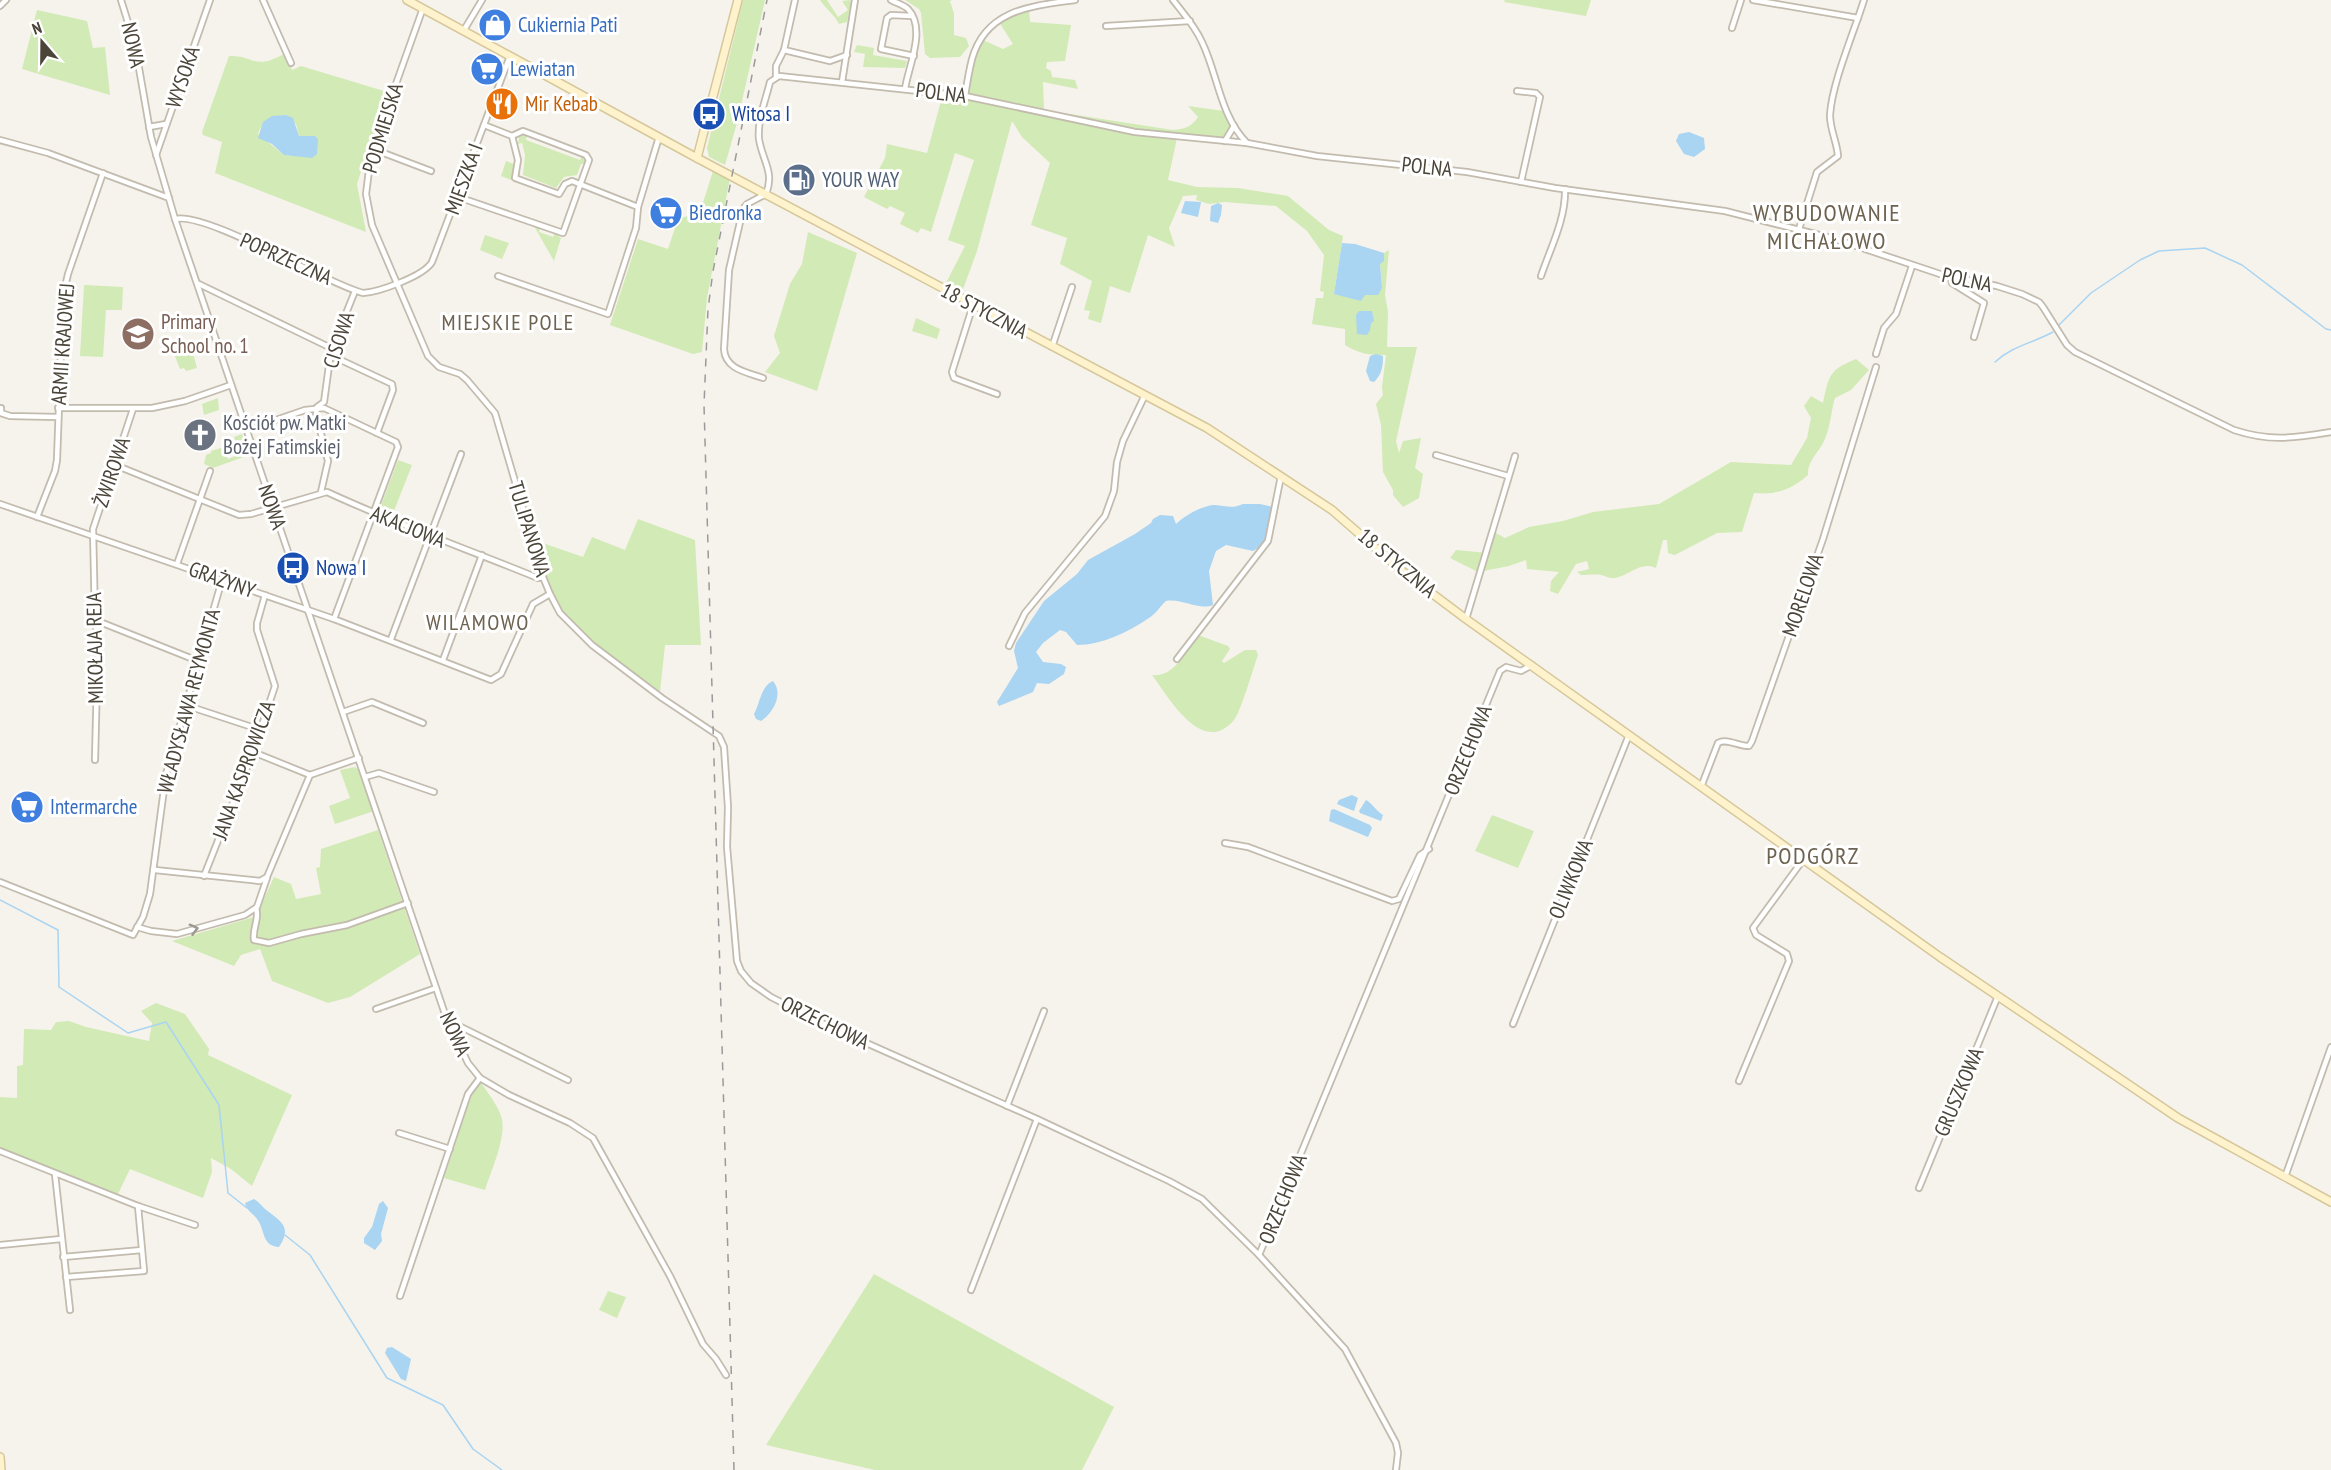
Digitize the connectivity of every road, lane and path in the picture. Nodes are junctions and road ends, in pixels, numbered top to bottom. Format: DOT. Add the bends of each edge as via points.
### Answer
graph roads {
  1 [pos="6,0"];
  2 [pos="121,0"];
  3 [pos="210,0"];
  4 [pos="263,0"];
  5 [pos="407,0"];
  6 [pos="482,0"];
  7 [pos="738,0"];
  8 [pos="795,0"];
  9 [pos="855,0"];
  10 [pos="891,0"];
  11 [pos="1075,0"];
  12 [pos="1173,0"];
  13 [pos="1741,0"];
  14 [pos="1753,0"];
  15 [pos="1864,0"];
  16 [pos="0,6"];
  17 [pos="902,6"];
  18 [pos="423,8"];
  19 [pos="904,15"];
  20 [pos="912,16"];
  21 [pos="1858,18"];
  22 [pos="1190,21"];
  23 [pos="1106,26"];
  24 [pos="1732,28"];
  25 [pos="464,30"];
  26 [pos="784,50"];
  27 [pos="847,55"];
  28 [pos="510,56"];
  29 [pos="914,56"];
  30 [pos="291,63"];
  31 [pos="776,77"];
  32 [pos="842,82"];
  33 [pos="905,89"];
  34 [pos="1517,91"];
  35 [pos="965,96"];
  36 [pos="167,124"];
  37 [pos="484,125"];
  38 [pos="1234,126"];
  39 [pos="148,127"];
  40 [pos="512,136"];
  41 [pos="659,137"];
  42 [pos="0,140"];
  43 [pos="1225,141"];
  44 [pos="1247,143"];
  45 [pos="373,149"];
  46 [pos="156,155"];
  47 [pos="697,158"];
  48 [pos="431,171"];
  49 [pos="103,173"];
  50 [pos="1521,182"];
  51 [pos="580,184"];
  52 [pos="1565,189"];
  53 [pos="766,194"];
  54 [pos="458,197"];
  55 [pos="169,198"];
  56 [pos="638,207"];
  57 [pos="176,219"];
  58 [pos="1799,229"];
  59 [pos="1912,266"];
  60 [pos="498,276"];
  61 [pos="1541,276"];
  62 [pos="1951,277"];
  63 [pos="396,283"];
  64 [pos="197,284"];
  65 [pos="1072,287"];
  66 [pos="355,291"];
  67 [pos="973,305"];
  68 [pos="1974,337"];
  69 [pos="1052,347"];
  70 [pos="332,348"];
  71 [pos="1876,354"];
  72 [pos="330,355"];
  73 [pos="1876,368"];
  74 [pos="763,378"];
  75 [pos="231,385"];
  76 [pos="997,394"];
  77 [pos="1145,395"];
  78 [pos="317,407"];
  79 [pos="1,408"];
  80 [pos="58,408"];
  81 [pos="134,409"];
  82 [pos="58,417"];
  83 [pos="247,430"];
  84 [pos="2331,432"];
  85 [pos="377,433"];
  86 [pos="461,454"];
  87 [pos="1436,455"];
  88 [pos="1515,456"];
  89 [pos="115,465"];
  90 [pos="210,471"];
  91 [pos="1281,476"];
  92 [pos="1508,476"];
  93 [pos="321,492"];
  94 [pos="200,500"];
  95 [pos="0,504"];
  96 [pos="273,507"];
  97 [pos="372,513"];
  98 [pos="37,517"];
  99 [pos="93,535"];
  100 [pos="429,536"];
  101 [pos="482,555"];
  102 [pos="177,564"];
  103 [pos="543,576"];
  104 [pos="222,580"];
  105 [pos="550,594"];
  106 [pos="265,595"];
  107 [pos="306,609"];
  108 [pos="334,618"];
  109 [pos="1466,619"];
  110 [pos="95,620"];
  111 [pos="391,639"];
  112 [pos="1009,646"];
  113 [pos="1177,659"];
  114 [pos="443,660"];
  115 [pos="198,661"];
  116 [pos="1532,665"];
  117 [pos="185,705"];
  118 [pos="343,712"];
  119 [pos="423,723"];
  120 [pos="261,730"];
  121 [pos="1629,735"];
  122 [pos="253,752"];
  123 [pos="359,759"];
  124 [pos="95,760"];
  125 [pos="310,775"];
  126 [pos="365,777"];
  127 [pos="1701,787"];
  128 [pos="434,792"];
  129 [pos="1225,843"];
  130 [pos="1429,849"];
  131 [pos="1803,860"];
  132 [pos="154,870"];
  133 [pos="204,876"];
  134 [pos="267,877"];
  135 [pos="0,882"];
  136 [pos="408,903"];
  137 [pos="256,907"];
  138 [pos="137,927"];
  139 [pos="751,983"];
  140 [pos="436,987"];
  141 [pos="1998,996"];
  142 [pos="376,1009"];
  143 [pos="1044,1011"];
  144 [pos="447,1020"];
  145 [pos="1513,1024"];
  146 [pos="2331,1047"];
  147 [pos="480,1078"];
  148 [pos="568,1080"];
  149 [pos="1739,1081"];
  150 [pos="1007,1106"];
  151 [pos="1037,1119"];
  152 [pos="399,1133"];
  153 [pos="450,1149"];
  154 [pos="0,1151"];
  155 [pos="55,1174"];
  156 [pos="2285,1178"];
  157 [pos="1919,1188"];
  158 [pos="2331,1202"];
  159 [pos="138,1206"];
  160 [pos="195,1225"];
  161 [pos="61,1239"];
  162 [pos="0,1245"];
  163 [pos="142,1250"];
  164 [pos="1259,1256"];
  165 [pos="63,1257"];
  166 [pos="66,1277"];
  167 [pos="970,1290"];
  168 [pos="400,1296"];
  169 [pos="70,1310"];
  170 [pos="726,1375"];
  171 [pos="0,1457"];
  172 [pos="1,1470"];
  173 [pos="1396,1470"];
  1 -- 16 [label="street"];
  2 -- 39 [label="street, NOWA" via="135,45"];
  3 -- 36 [label="street, WYSOKA"];
  4 -- 30 [label="street"];
  5 -- 18 [label="street, 18 STYCZNIA"];
  6 -- 25 [label="street"];
  7 -- 47 [label="street"];
  8 -- 26 [label="street"];
  9 -- 27 [label="street"];
  10 -- 17 [label="street"];
  11 -- 35 [label="street" via="1036,4 990,25 973,56"];
  12 -- 22 [label="street"];
  13 -- 24 [label="street"];
  14 -- 21 [label="street"];
  15 -- 21 [label="street"];
  17 -- 19 [label="street"];
  17 -- 20 [label="street"];
  18 -- 25 [label="street, 18 STYCZNIA"];
  18 -- 45 [label="street, PODMIEJSKA"];
  19 -- 20 [label="street"];
  19 -- 29 [label="street" via="887,18 881,49"];
  20 -- 29 [label="street"];
  21 -- 58 [label="street" via="1830,113 1838,156 1817,172"];
  22 -- 23 [label="street"];
  22 -- 38 [label="street"];
  25 -- 28 [label="street, 18 STYCZNIA"];
  26 -- 27 [label="street" via="830,61"];
  26 -- 31 [label="street" via="776,66"];
  27 -- 32 [label="street"];
  28 -- 37 [label="street, MIESZKA I"];
  28 -- 41 [label="street, 18 STYCZNIA"];
  29 -- 33 [label="street"];
  31 -- 32 [label="street, POLNA"];
  31 -- 53 [label="street" via="770,82 759,130 770,178"];
  32 -- 33 [label="street, POLNA"];
  33 -- 35 [label="street, POLNA"];
  34 -- 50 [label="street" via="1536,93 1539,97"];
  35 -- 43 [label="street, POLNA" via="1135,132"];
  36 -- 39 [label="street"];
  36 -- 46 [label="street, WYSOKA"];
  37 -- 40 [label="street"];
  37 -- 54 [label="street, MIESZKA I"];
  38 -- 43 [label="street"];
  38 -- 44 [label="street"];
  39 -- 46 [label="street, NOWA"];
  40 -- 51 [label="street" via="523,131 586,155 589,159"];
  40 -- 51 [label="street" via="518,160 515,178 559,194 568,182"];
  41 -- 47 [label="street, 18 STYCZNIA"];
  41 -- 56 [label="street"];
  42 -- 49 [label="street"];
  43 -- 44 [label="street, POLNA"];
  44 -- 50 [label="street, POLNA" via="1317,156 1467,172"];
  45 -- 48 [label="street"];
  45 -- 63 [label="street, PODMIEJSKA" via="367,177 368,208"];
  46 -- 55 [label="street, NOWA"];
  47 -- 53 [label="street, 18 STYCZNIA"];
  49 -- 55 [label="street"];
  49 -- 80 [label="street, ARMII KRAJOWEJ" via="63,296"];
  50 -- 52 [label="street, POLNA"];
  51 -- 54 [label="street" via="563,232"];
  51 -- 56 [label="street"];
  52 -- 58 [label="street, POLNA" via="1725,210"];
  52 -- 61 [label="street" via="1562,217"];
  53 -- 67 [label="street, 18 STYCZNIA"];
  53 -- 74 [label="street" via="743,209 729,270 724,349 731,366"];
  54 -- 63 [label="street, MIESZKA I" via="430,266"];
  55 -- 57 [label="street, NOWA"];
  56 -- 60 [label="street" via="636,228 608,314"];
  57 -- 64 [label="street, NOWA"];
  57 -- 66 [label="street, POPRZECZNA" via="187,218 227,232"];
  58 -- 59 [label="street, POLNA"];
  59 -- 62 [label="street, POLNA"];
  59 -- 71 [label="street" via="1896,314 1884,328"];
  62 -- 68 [label="street" via="1952,283 1984,303"];
  62 -- 84 [label="street, POLNA" via="1997,286 2039,302 2075,352 2234,430 2282,439"];
  63 -- 66 [label="street, POPRZECZNA" via="374,292"];
  63 -- 103 [label="street, TULIPANOWA" via="432,362 460,374 495,413"];
  64 -- 70 [label="street"];
  64 -- 75 [label="street, NOWA"];
  65 -- 69 [label="street"];
  66 -- 70 [label="street, CISOWA"];
  67 -- 69 [label="street, 18 STYCZNIA"];
  67 -- 76 [label="street" via="952,372 954,378"];
  69 -- 77 [label="street, 18 STYCZNIA"];
  70 -- 72 [label="street, CISOWA"];
  72 -- 78 [label="street, CISOWA" via="324,402"];
  72 -- 85 [label="street" via="392,384"];
  73 -- 127 [label="street, MORELOWA" via="1823,539 1752,741 1749,746 1718,743"];
  75 -- 81 [label="street" via="185,401"];
  75 -- 83 [label="street, NOWA"];
  77 -- 91 [label="street, 18 STYCZNIA" via="1207,428"];
  77 -- 112 [label="street" via="1123,441 1105,516 1025,613"];
  78 -- 83 [label="street"];
  78 -- 85 [label="street"];
  78 -- 93 [label="street, CISOWA" via="328,461"];
  79 -- 82 [label="street" via="1,413 10,416"];
  80 -- 81 [label="street"];
  80 -- 82 [label="street, ARMII KRAJOWEJ"];
  81 -- 89 [label="street, ŻWIROWA"];
  82 -- 98 [label="street, ARMII KRAJOWEJ" via="55,471"];
  83 -- 96 [label="street, NOWA"];
  85 -- 97 [label="street" via="396,442 398,447"];
  86 -- 100 [label="street"];
  87 -- 92 [label="street"];
  88 -- 92 [label="street"];
  89 -- 94 [label="street"];
  89 -- 99 [label="street, ŻWIROWA"];
  90 -- 94 [label="street"];
  91 -- 109 [label="street, 18 STYCZNIA" via="1332,510 1402,571"];
  91 -- 113 [label="street" via="1268,541"];
  92 -- 109 [label="street"];
  93 -- 96 [label="street"];
  93 -- 97 [label="street, AKACJOWA"];
  94 -- 96 [label="street" via="239,515"];
  94 -- 102 [label="street"];
  95 -- 98 [label="street, GRAŻYNY"];
  96 -- 107 [label="street, NOWA"];
  97 -- 100 [label="street, AKACJOWA"];
  97 -- 108 [label="street"];
  98 -- 99 [label="street, GRAŻYNY"];
  99 -- 102 [label="street, GRAŻYNY"];
  99 -- 110 [label="street, MIKOŁAJA REJA"];
  100 -- 101 [label="street, AKACJOWA"];
  100 -- 111 [label="street"];
  101 -- 103 [label="street, AKACJOWA" via="538,578"];
  101 -- 114 [label="street"];
  102 -- 104 [label="street, GRAŻYNY"];
  103 -- 105 [label="street, TULIPANOWA"];
  104 -- 106 [label="street, GRAŻYNY"];
  104 -- 115 [label="street, WŁADYSŁAWA REYMONTA"];
  105 -- 114 [label="street, GRAŻYNY" via="533,604 501,674 491,680"];
  105 -- 139 [label="street, TULIPANOWA" via="560,613 592,645 719,736 724,747 727,847 737,961"];
  106 -- 107 [label="street, GRAŻYNY"];
  106 -- 120 [label="street, JANA KASPROWICZA" via="257,630 275,686"];
  107 -- 108 [label="street, GRAŻYNY"];
  107 -- 118 [label="street, NOWA"];
  108 -- 111 [label="street, GRAŻYNY"];
  109 -- 116 [label="street, 18 STYCZNIA"];
  110 -- 115 [label="street"];
  110 -- 124 [label="street, MIKOŁAJA REJA"];
  111 -- 114 [label="street, GRAŻYNY"];
  115 -- 117 [label="street, WŁADYSŁAWA REYMONTA"];
  116 -- 121 [label="street, 18 STYCZNIA"];
  116 -- 130 [label="street, ORZECHOWA" via="1521,671 1506,667 1500,671"];
  117 -- 120 [label="street"];
  117 -- 132 [label="street, WŁADYSŁAWA REYMONTA" via="166,774"];
  118 -- 119 [label="street" via="372,702"];
  118 -- 123 [label="street, NOWA"];
  120 -- 122 [label="street, JANA KASPROWICZA"];
  121 -- 127 [label="street, 18 STYCZNIA"];
  121 -- 145 [label="street, OLIWKOWA"];
  122 -- 125 [label="street"];
  122 -- 133 [label="street, JANA KASPROWICZA"];
  123 -- 125 [label="street"];
  123 -- 126 [label="street, NOWA"];
  125 -- 134 [label="street"];
  126 -- 128 [label="street" via="379,773"];
  126 -- 136 [label="street, NOWA"];
  127 -- 131 [label="street, 18 STYCZNIA"];
  129 -- 130 [label="street" via="1248,847 1392,901 1399,898 1420,855"];
  130 -- 164 [label="street, ORZECHOWA" via="1414,877"];
  131 -- 141 [label="street, 18 STYCZNIA"];
  131 -- 149 [label="street" via="1753,928 1756,935 1787,954 1789,961"];
  132 -- 133 [label="street"];
  132 -- 138 [label="street, WŁADYSŁAWA REYMONTA"];
  133 -- 134 [label="street" via="260,881"];
  134 -- 137 [label="street"];
  135 -- 138 [label="street" via="133,935"];
  136 -- 137 [label="street" via="347,925 269,943 255,940"];
  136 -- 140 [label="street, NOWA"];
  138 -- 137 [label="street, one-way" via="177,933 245,915"];
  139 -- 150 [label="street, ORZECHOWA" via="826,1025"];
  140 -- 142 [label="street, NOWA"];
  140 -- 144 [label="street, NOWA"];
  141 -- 156 [label="street, 18 STYCZNIA" via="2178,1118"];
  141 -- 157 [label="street, GRUSZKOWA"];
  143 -- 150 [label="street"];
  144 -- 147 [label="street, NOWA" via="468,1063"];
  144 -- 148 [label="street"];
  146 -- 156 [label="street"];
  147 -- 153 [label="street" via="468,1094"];
  147 -- 170 [label="street" via="593,1138 703,1344"];
  150 -- 151 [label="street, ORZECHOWA"];
  151 -- 164 [label="street, ORZECHOWA" via="1202,1199"];
  151 -- 167 [label="street"];
  152 -- 153 [label="street"];
  153 -- 168 [label="street"];
  154 -- 155 [label="street"];
  155 -- 159 [label="street"];
  155 -- 161 [label="street"];
  156 -- 158 [label="street, 18 STYCZNIA"];
  159 -- 160 [label="street"];
  159 -- 163 [label="street"];
  161 -- 162 [label="street"];
  161 -- 165 [label="street"];
  163 -- 165 [label="street"];
  163 -- 166 [label="street" via="144,1271"];
  164 -- 173 [label="street" via="1345,1349 1396,1443"];
  165 -- 166 [label="street"];
  166 -- 169 [label="street"];
  171 -- 172 [label="street"];
}
